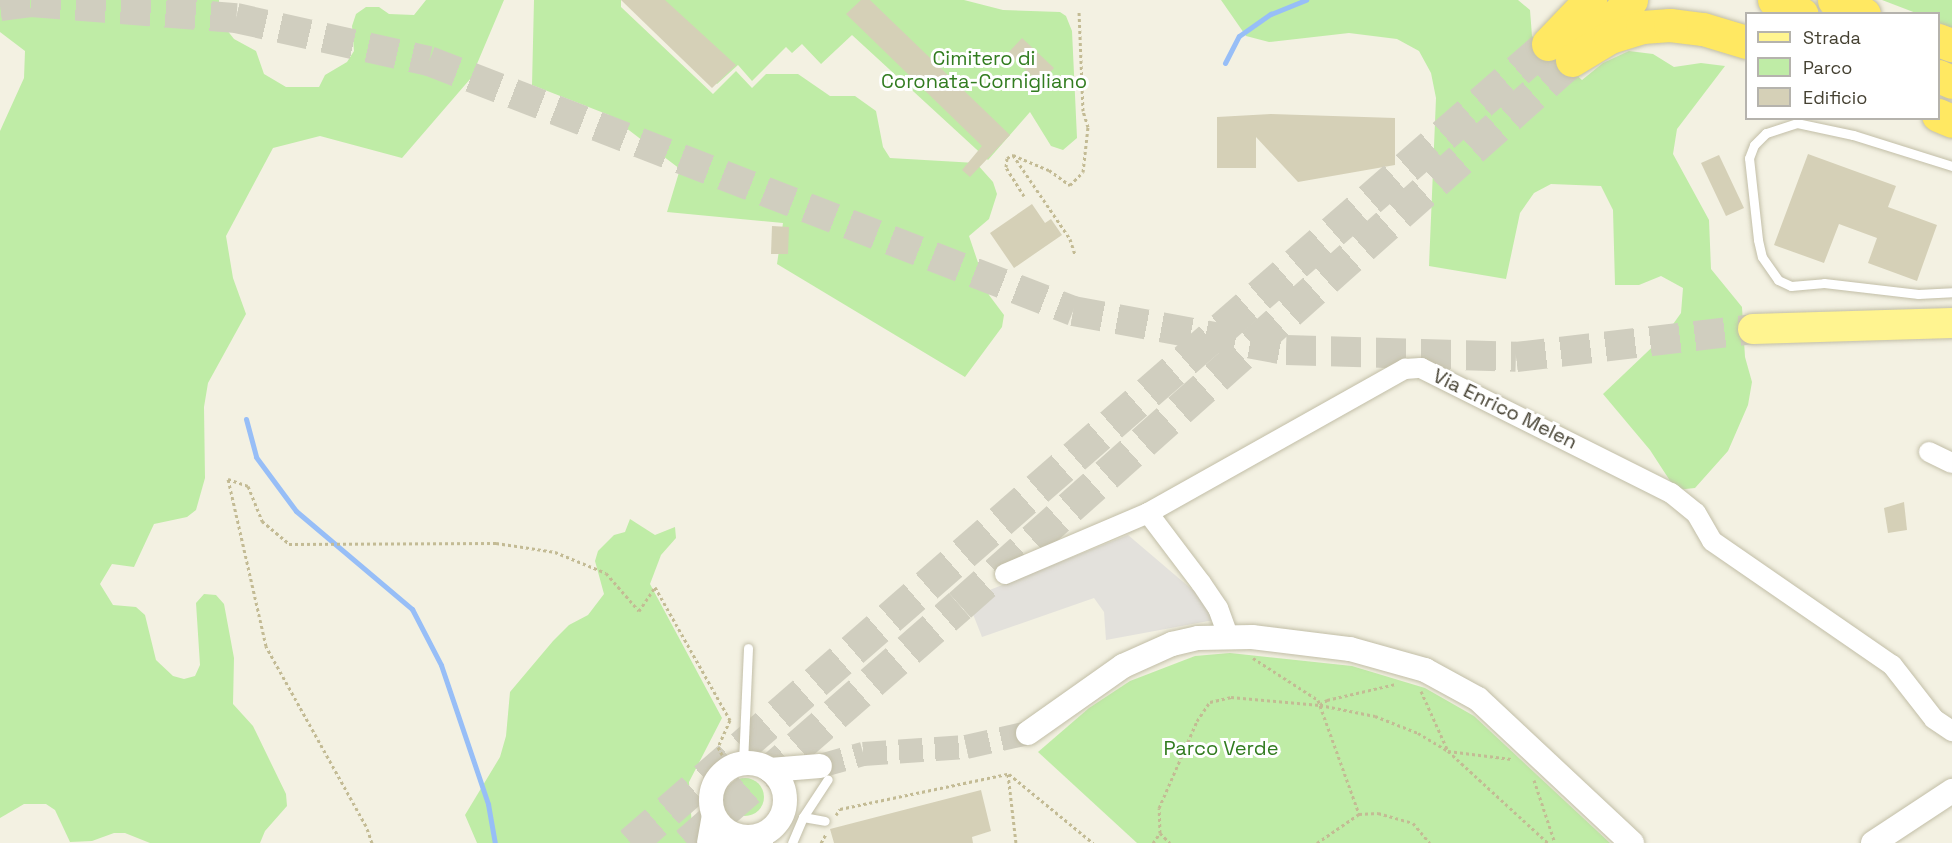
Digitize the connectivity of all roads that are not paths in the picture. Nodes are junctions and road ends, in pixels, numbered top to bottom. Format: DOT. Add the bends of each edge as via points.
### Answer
graph roads {
  1 [pos="1590,0"];
  2 [pos="1631,0"];
  3 [pos="1774,0"];
  4 [pos="1834,0"];
  5 [pos="1798,12"];
  6 [pos="1860,12"];
  7 [pos="1745,42"];
  8 [pos="1560,52"];
  9 [pos="1952,166"];
  10 [pos="1952,292"];
  11 [pos="1952,323"];
  12 [pos="1753,329"];
  13 [pos="1929,452"];
  14 [pos="1952,463"];
  15 [pos="1148,513"];
  16 [pos="1005,574"];
  17 [pos="1228,636"];
  18 [pos="748,648"];
  19 [pos="1952,731"];
  20 [pos="1028,733"];
  21 [pos="736,766"];
  22 [pos="770,770"];
  23 [pos="828,779"];
  24 [pos="1952,791"];
  25 [pos="785,797"];
  26 [pos="802,817"];
  27 [pos="827,824"];
  28 [pos="717,838"];
  29 [pos="760,838"];
  30 [pos="792,843"];
  31 [pos="1632,843"];
  32 [pos="1873,843"];
  1 -- 8 [label="highway"];
  2 -- 8 [label="highway"];
  3 -- 5 [label="highway"];
  4 -- 6 [label="highway"];
  7 -- 8 [label="highway" via="1703,29 1670,25 1642,27"];
  9 -- 10 [label="lane" via="1853,135 1797,123 1766,133 1754,145 1749,158 1760,249 1778,280 1791,286 1824,283 1918,294"];
  11 -- 12 [label="main road"];
  13 -- 14 [label="street"];
  15 -- 16 [label="street, Via Enrico Melen"];
  15 -- 17 [label="street" via="1202,583"];
  15 -- 19 [label="street, Via Enrico Melen" via="1405,369 1421,368 1671,493 1696,513 1712,541 1892,664 1934,719"];
  17 -- 20 [label="street" via="1172,644 1131,662"];
  17 -- 31 [label="street" via="1322,644 1379,655 1425,670 1489,707"];
  18 -- 21 [label="lane"];
  21 -- 22 [label="street"];
  21 -- 28 [label="street" via="714,786"];
  22 -- 25 [label="street" via="780,781"];
  22 -- 25 [label="street" via="820,766"];
  23 -- 26 [label="lane"];
  24 -- 32 [label="street"];
  25 -- 29 [label="street" via="781,815"];
  26 -- 27 [label="lane"];
  26 -- 30 [label="lane"];
  28 -- 29 [label="street"];
}
